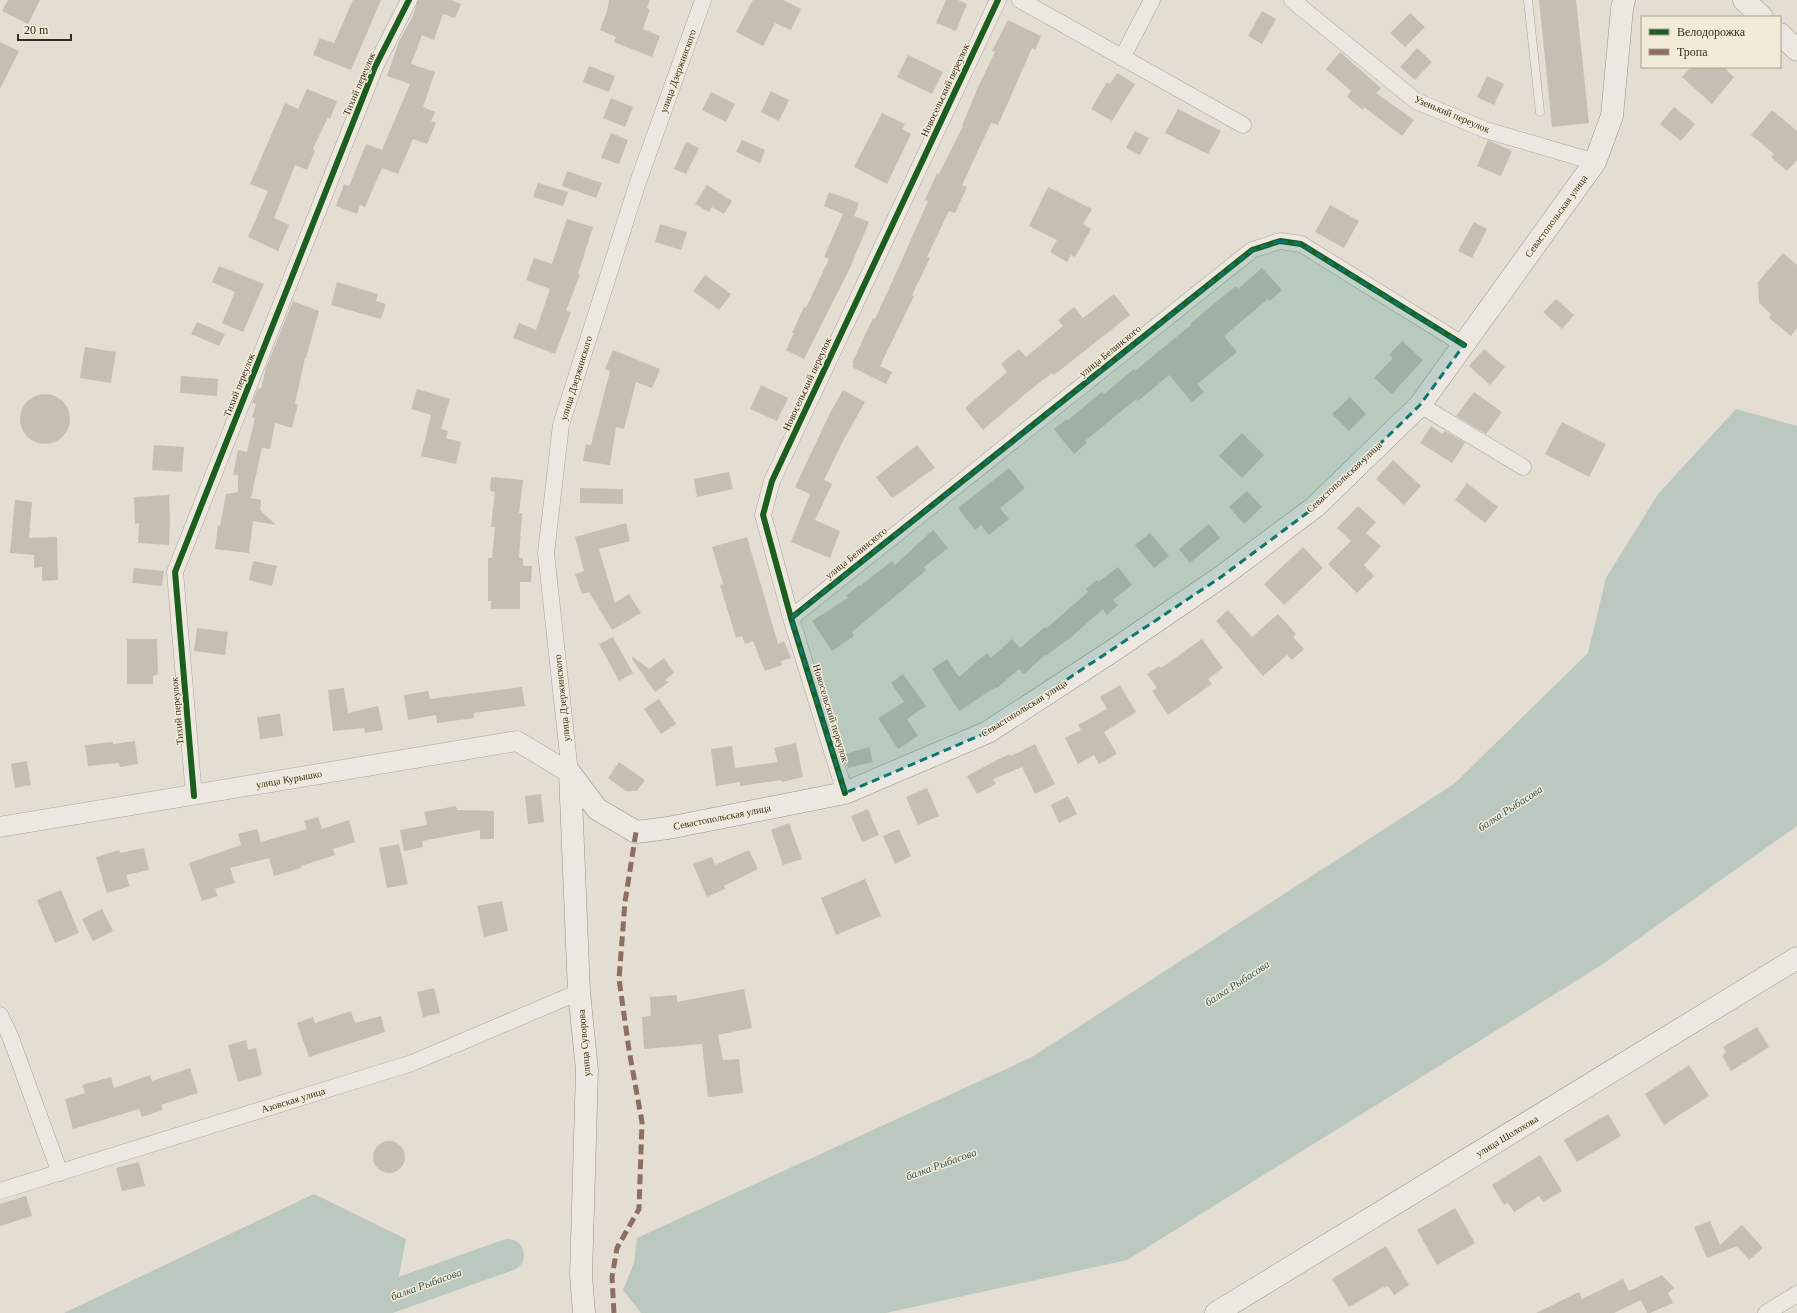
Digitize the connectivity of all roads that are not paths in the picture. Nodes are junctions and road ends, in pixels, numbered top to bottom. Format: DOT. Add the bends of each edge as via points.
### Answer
graph roads {
  1 [pos="409,0"];
  2 [pos="703,0"];
  3 [pos="998,0"];
  4 [pos="1020,0"];
  5 [pos="1152,0"];
  6 [pos="1292,0"];
  7 [pos="1528,0"];
  8 [pos="1624,0"];
  9 [pos="1744,0"];
  10 [pos="1761,16"];
  11 [pos="1781,35"];
  12 [pos="1797,50"];
  13 [pos="1122,58"];
  14 [pos="1540,112"];
  15 [pos="1243,125"];
  16 [pos="1595,162"];
  17 [pos="1464,345"];
  18 [pos="1420,405"];
  19 [pos="1523,467"];
  20 [pos="791,618"];
  21 [pos="570,773"];
  22 [pos="845,793"];
  23 [pos="194,796"];
  24 [pos="0,827"];
  25 [pos="1797,958"];
  26 [pos="579,992"];
  27 [pos="0,1015"];
  28 [pos="60,1173"];
  29 [pos="0,1191"];
  30 [pos="1797,1294"];
  31 [pos="584,1313"];
  32 [pos="1216,1313"];
  33 [pos="1766,1313"];
  1 -- 23 [label="street, Тихий переулок" via="376,67 175,572"];
  2 -- 21 [label="street, улица Дзержинского" via="637,185 561,425 546,553"];
  3 -- 20 [label="street, Новосельский переулок" via="772,481 763,515"];
  4 -- 13 [label="street"];
  5 -- 13 [label="street"];
  6 -- 16 [label="street, Узенький переулок" via="1416,101 1486,130"];
  7 -- 14 [label="lane"];
  8 -- 16 [label="main road, Севастопольская улица" via="1612,116"];
  9 -- 10 [label="main road"];
  11 -- 12 [label="main road"];
  13 -- 15 [label="street"];
  16 -- 17 [label="main road, Севастопольская улица"];
  17 -- 18 [label="main road, Севастопольская улица"];
  17 -- 20 [label="street, улица Белинского" via="1301,244 1280,241 1252,250"];
  18 -- 19 [label="street"];
  18 -- 22 [label="main road, Севастопольская улица" via="1315,507 1221,577 1114,650 988,732"];
  20 -- 22 [label="street, Новосельский переулок"];
  21 -- 22 [label="main road, Севастопольская улица" via="597,809 636,832"];
  21 -- 23 [label="street, улица Курышко" via="517,741"];
  21 -- 26 [label="main road, улица Суворова"];
  23 -- 24 [label="street, улица Курышко"];
  25 -- 32 [label="main road, улица Шолохова"];
  26 -- 28 [label="street, Азовская улица" via="412,1063"];
  26 -- 31 [label="main road, улица Суворова" via="588,1070 581,1275"];
  27 -- 28 [label="street"];
  28 -- 29 [label="street, Азовская улица"];
  30 -- 33 [label="street"];
}
